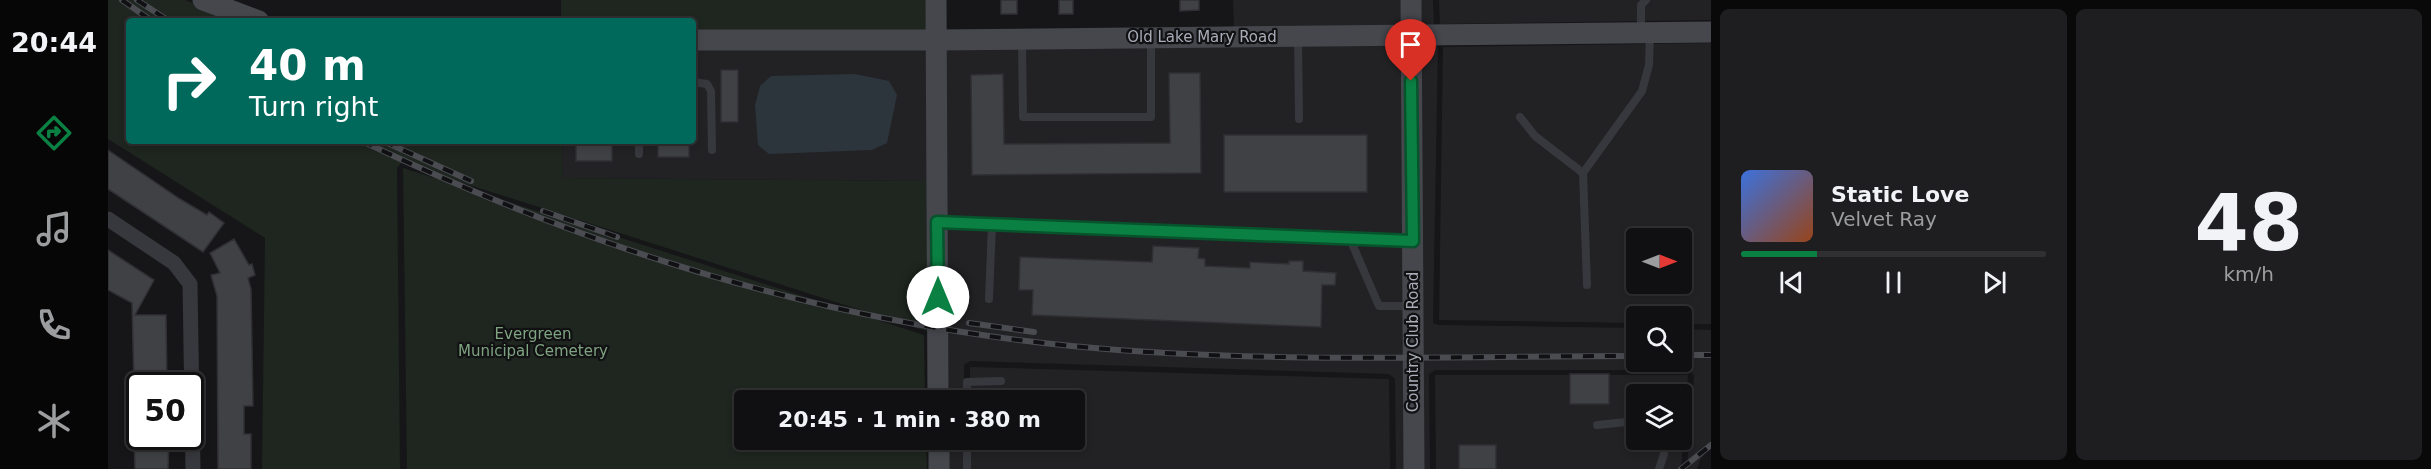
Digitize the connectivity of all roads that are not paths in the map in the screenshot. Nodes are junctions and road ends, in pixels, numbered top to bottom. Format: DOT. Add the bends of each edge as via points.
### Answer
graph roads {
  1 [pos="203,0"];
  2 [pos="936,0"];
  3 [pos="1411,0"];
  4 [pos="1646,0"];
  5 [pos="251,18"];
  6 [pos="1646,32"];
  7 [pos="1711,32"];
  8 [pos="1411,35"];
  9 [pos="1298,36"];
  10 [pos="1151,37"];
  11 [pos="1022,39"];
  12 [pos="696,40"];
  13 [pos="936,40"];
  14 [pos="696,82"];
  15 [pos="1520,117"];
  16 [pos="1299,119"];
  17 [pos="639,144"];
  18 [pos="712,150"];
  19 [pos="639,154"];
  20 [pos="1583,173"];
  21 [pos="108,219"];
  22 [pos="937,222"];
  23 [pos="992,224"];
  24 [pos="1350,239"];
  25 [pos="1413,241"];
  26 [pos="1587,285"];
  27 [pos="989,299"];
  28 [pos="1413,306"];
  29 [pos="1001,381"];
  30 [pos="938,390"];
  31 [pos="968,390"];
  32 [pos="1626,422"];
  33 [pos="1597,425"];
  34 [pos="939,450"];
  35 [pos="968,450"];
  36 [pos="1664,450"];
  37 [pos="193,469"];
  38 [pos="939,469"];
  39 [pos="968,469"];
  40 [pos="1414,469"];
  41 [pos="1659,469"];
  1 -- 5 [label="street"];
  2 -- 13 [label="street"];
  3 -- 8 [label="street, Country Club Road"];
  4 -- 6 [label="lane" via="1641,5"];
  6 -- 7 [label="street, Old Lake Mary Road"];
  6 -- 8 [label="street, Old Lake Mary Road"];
  6 -- 20 [label="lane" via="1649,66 1642,91"];
  8 -- 9 [label="street, Old Lake Mary Road"];
  8 -- 25 [label="street, Country Club Road"];
  9 -- 10 [label="street, Old Lake Mary Road"];
  9 -- 16 [label="lane"];
  10 -- 11 [label="street, Old Lake Mary Road"];
  10 -- 11 [label="lane" via="1151,117 1023,117"];
  11 -- 13 [label="street, Old Lake Mary Road"];
  12 -- 13 [label="street, Old Lake Mary Road"];
  13 -- 22 [label="street"];
  14 -- 18 [label="lane" via="706,84 711,91"];
  15 -- 20 [label="lane" via="1535,136"];
  17 -- 19 [label="lane"];
  20 -- 26 [label="lane"];
  21 -- 37 [label="street" via="174,263 190,284"];
  22 -- 23 [label="lane"];
  22 -- 30 [label="street"];
  23 -- 24 [label="lane"];
  23 -- 27 [label="lane"];
  24 -- 25 [label="lane"];
  24 -- 28 [label="lane" via="1379,306"];
  25 -- 28 [label="street, Country Club Road"];
  28 -- 40 [label="street, Country Club Road"];
  29 -- 31 [label="lane" via="968,382"];
  32 -- 33 [label="lane"];
  34 -- 38 [label="street"];
  35 -- 39 [label="lane"];
  36 -- 41 [label="lane"];
}
